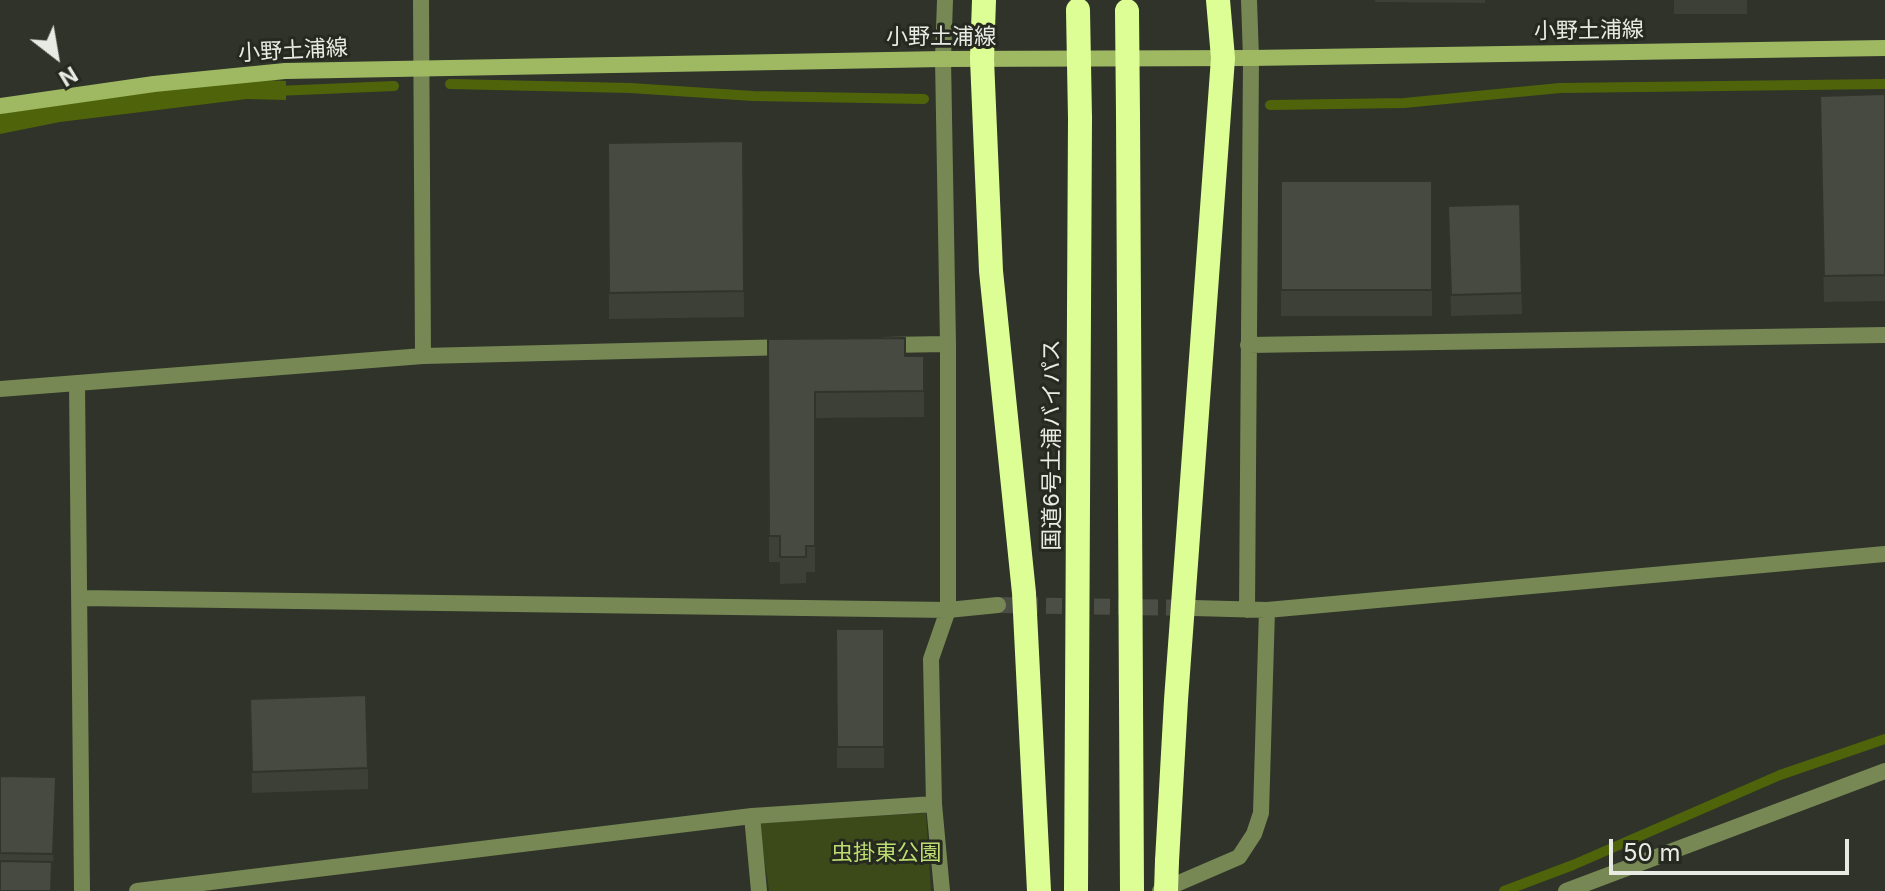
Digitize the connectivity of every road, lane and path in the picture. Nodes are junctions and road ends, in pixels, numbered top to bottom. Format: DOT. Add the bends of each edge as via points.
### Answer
graph roads {
  1 [pos="421,0"];
  2 [pos="945,0"];
  3 [pos="984,0"];
  4 [pos="1218,0"];
  5 [pos="1249,0"];
  6 [pos="1078,5"];
  7 [pos="1128,5"];
  8 [pos="1885,48"];
  9 [pos="1223,58"];
  10 [pos="1251,58"];
  11 [pos="943,59"];
  12 [pos="982,59"];
  13 [pos="421,70"];
  14 [pos="0,106"];
  15 [pos="1885,335"];
  16 [pos="948,344"];
  17 [pos="1248,345"];
  18 [pos="868,346"];
  19 [pos="804,347"];
  20 [pos="423,356"];
  21 [pos="77,383"];
  22 [pos="0,389"];
  23 [pos="1885,554"];
  24 [pos="80,598"];
  25 [pos="998,605"];
  26 [pos="1193,608"];
  27 [pos="948,610"];
  28 [pos="1247,610"];
  29 [pos="1267,610"];
  30 [pos="1885,771"];
  31 [pos="934,804"];
  32 [pos="752,816"];
  33 [pos="1132,885"];
  34 [pos="82,891"];
  35 [pos="137,891"];
  36 [pos="759,891"];
  37 [pos="942,891"];
  38 [pos="1039,891"];
  39 [pos="1076,891"];
  40 [pos="1163,891"];
  41 [pos="1566,891"];
  1 -- 13 [label="street"];
  2 -- 11 [label="street"];
  3 -- 12 [label="highway"];
  4 -- 9 [label="highway"];
  5 -- 10 [label="street"];
  6 -- 39 [label="highway, 国道6号土浦バイパス, bridge"];
  7 -- 33 [label="highway, bridge"];
  8 -- 10 [label="main road, 小野土浦線"];
  9 -- 10 [label="main road, 小野土浦線"];
  9 -- 12 [label="main road, 小野土浦線"];
  9 -- 40 [label="highway, bridge"];
  10 -- 17 [label="street"];
  11 -- 12 [label="main road, 小野土浦線"];
  11 -- 13 [label="main road, 小野土浦線"];
  11 -- 16 [label="street"];
  12 -- 38 [label="highway" via="991,271 1024,593"];
  13 -- 14 [label="main road, 小野土浦線" via="285,71"];
  13 -- 20 [label="street"];
  15 -- 17 [label="street"];
  16 -- 18 [label="street"];
  16 -- 27 [label="street"];
  17 -- 28 [label="street"];
  19 -- 20 [label="street"];
  20 -- 21 [label="street"];
  21 -- 22 [label="street"];
  21 -- 24 [label="street"];
  23 -- 29 [label="street"];
  24 -- 27 [label="street"];
  24 -- 34 [label="street"];
  25 -- 27 [label="street"];
  26 -- 28 [label="street"];
  27 -- 31 [label="street" via="931,659"];
  28 -- 29 [label="street"];
  29 -- 40 [label="street" via="1261,813 1254,834 1239,857"];
  30 -- 41 [label="street"];
  31 -- 32 [label="street"];
  31 -- 37 [label="street"];
  32 -- 35 [label="street"];
  32 -- 36 [label="street"];
}
